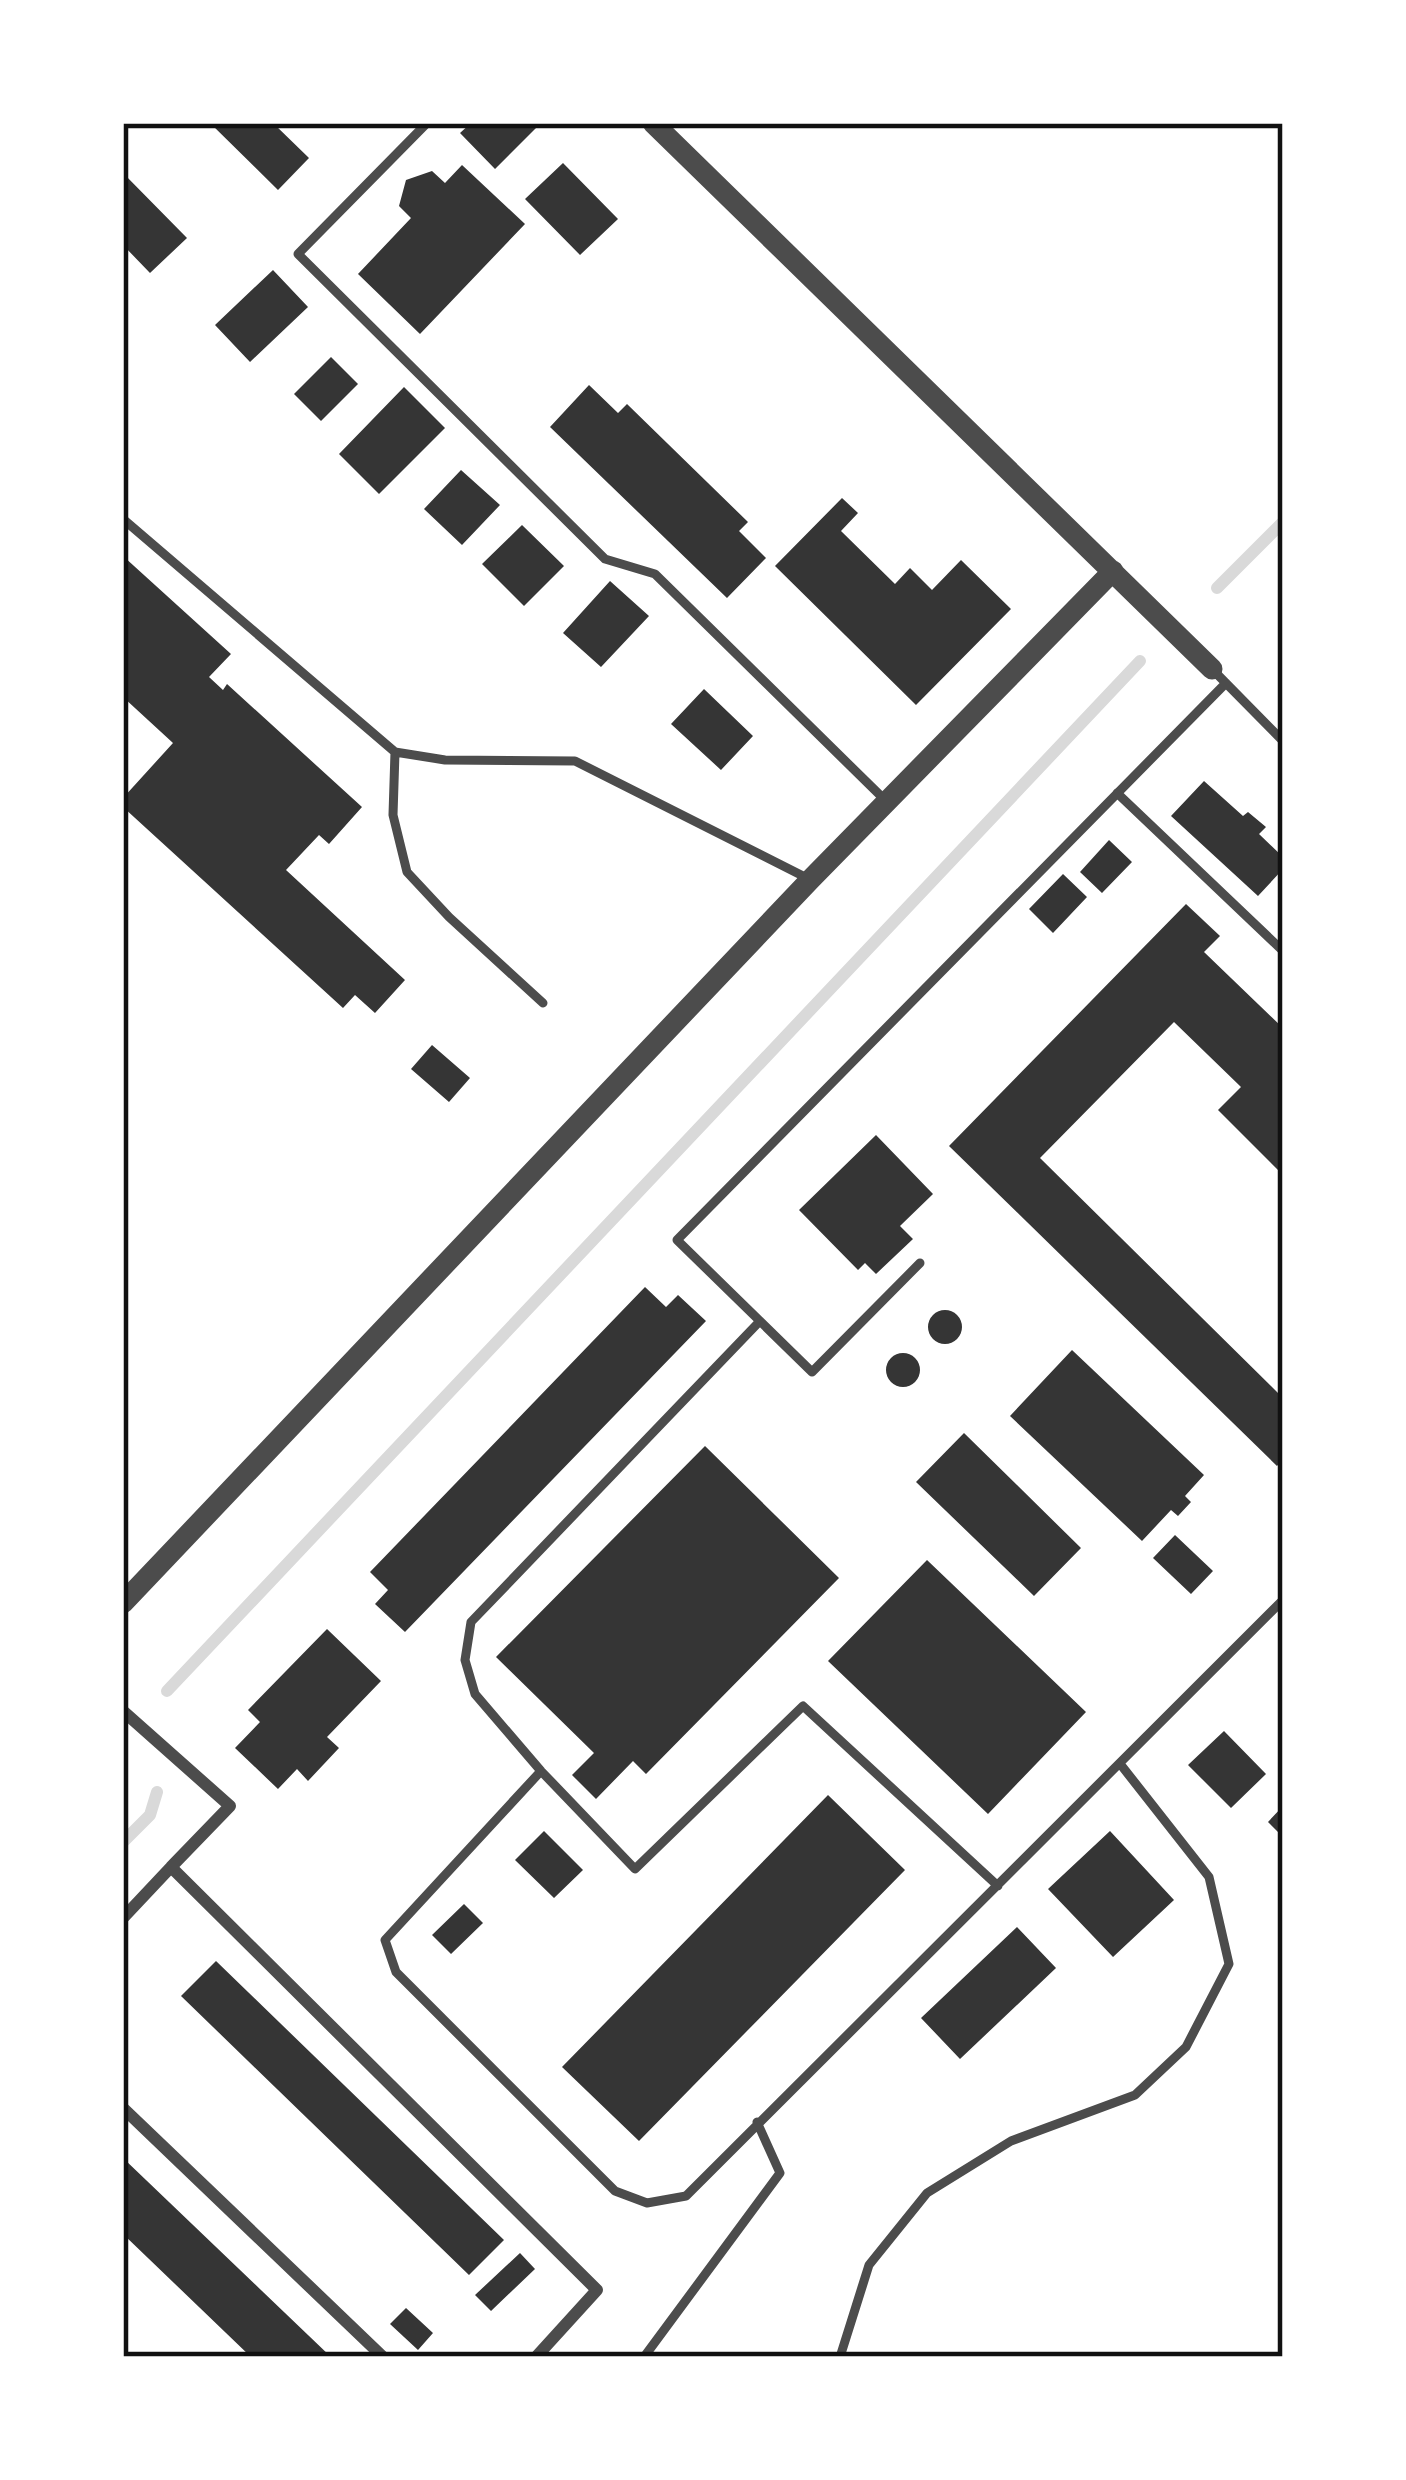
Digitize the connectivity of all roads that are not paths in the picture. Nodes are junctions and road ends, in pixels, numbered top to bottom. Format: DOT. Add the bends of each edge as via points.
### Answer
graph roads {
  1 [pos="427,123"];
  2 [pos="653,123"];
  3 [pos="123,519"];
  4 [pos="1113,571"];
  5 [pos="1219,676"];
  6 [pos="1283,741"];
  7 [pos="395,752"];
  8 [pos="1118,793"];
  9 [pos="887,802"];
  10 [pos="810,880"];
  11 [pos="1283,951"];
  12 [pos="543,1004"];
  13 [pos="920,1263"];
  14 [pos="760,1321"];
  15 [pos="1283,1600"];
  16 [pos="123,1603"];
  17 [pos="123,1712"];
  18 [pos="1121,1766"];
  19 [pos="542,1772"];
  20 [pos="171,1867"];
  21 [pos="998,1886"];
  22 [pos="123,1918"];
  23 [pos="123,2108"];
  24 [pos="757,2122"];
  25 [pos="383,2357"];
  26 [pos="536,2357"];
  27 [pos="644,2357"];
  28 [pos="840,2357"];
  1 -- 9 [label="lane" via="298,254 605,559 655,574"];
  2 -- 4 [label="street"];
  3 -- 7 [label="lane"];
  4 -- 5 [label="street"];
  4 -- 9 [label="street"];
  5 -- 6 [label="lane"];
  5 -- 8 [label="lane"];
  7 -- 10 [label="lane" via="575,761"];
  7 -- 12 [label="lane" via="393,815 407,872"];
  8 -- 11 [label="lane"];
  8 -- 14 [label="lane" via="677,1240"];
  9 -- 10 [label="street"];
  10 -- 16 [label="street"];
  13 -- 14 [label="lane" via="812,1372"];
  14 -- 19 [label="lane" via="471,1622 465,1660 475,1694"];
  15 -- 18 [label="lane"];
  17 -- 20 [label="street" via="230,1806"];
  18 -- 21 [label="lane"];
  18 -- 28 [label="lane" via="1210,1877 1228,1964 1186,2047 1135,2095 1011,2141 927,2192 869,2265"];
  19 -- 21 [label="lane" via="635,1869 803,1706"];
  19 -- 24 [label="lane" via="385,1940 396,1972 615,2191 647,2203 686,2197"];
  20 -- 22 [label="street"];
  20 -- 26 [label="street" via="597,2290"];
  21 -- 24 [label="lane"];
  23 -- 25 [label="street"];
  24 -- 27 [label="lane" via="780,2173"];
}
